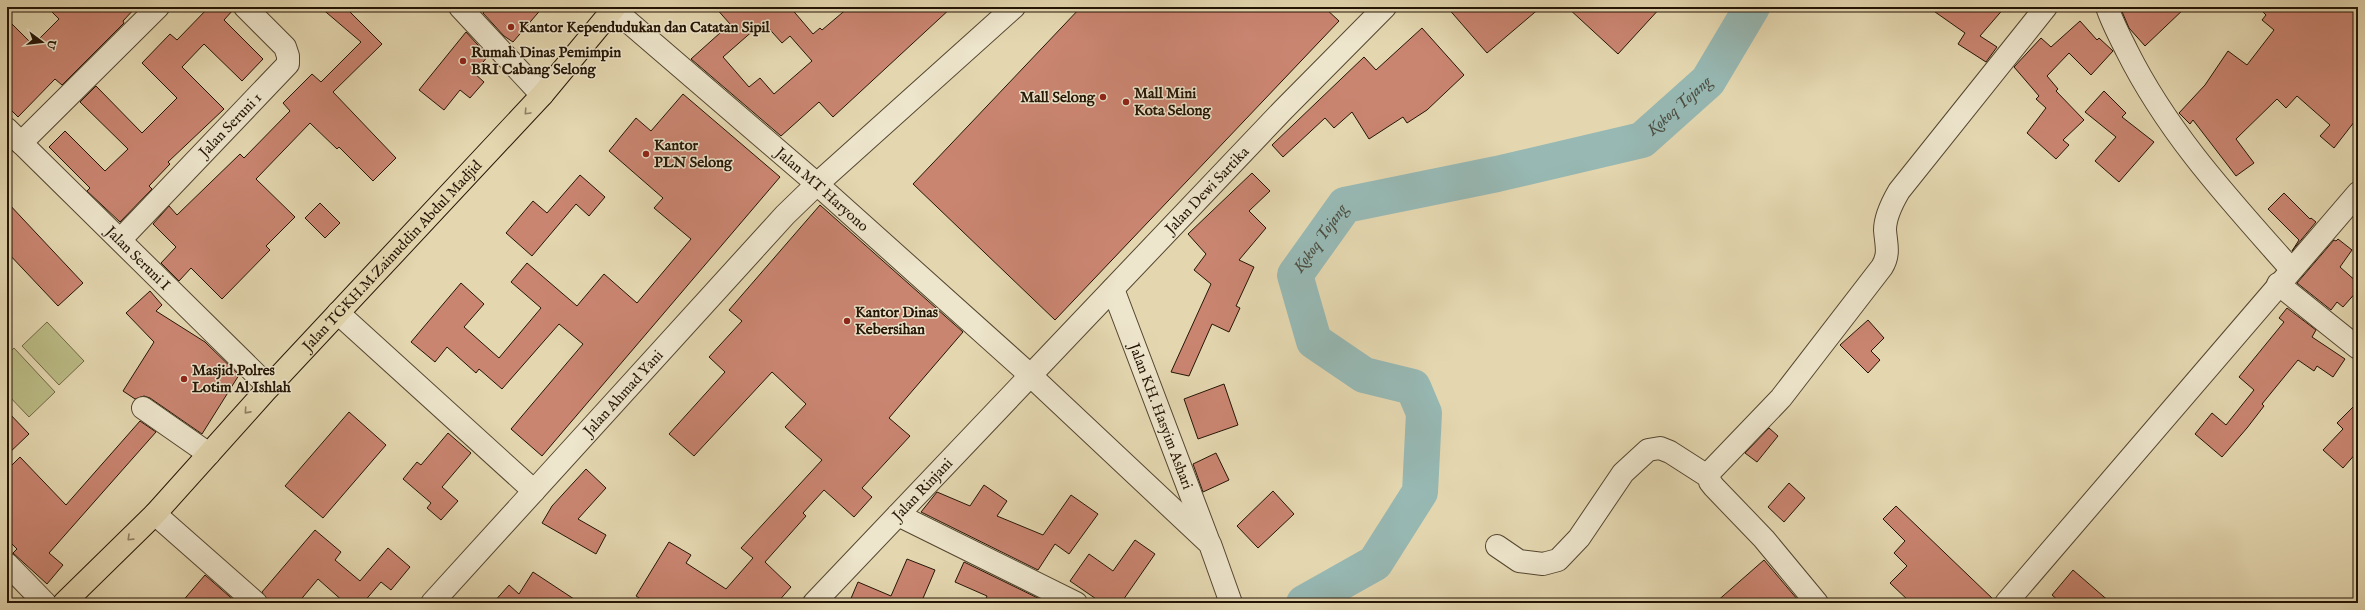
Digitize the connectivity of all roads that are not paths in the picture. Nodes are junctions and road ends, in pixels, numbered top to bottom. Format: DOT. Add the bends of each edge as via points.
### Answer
graph roads {
  1 [pos="158,7"];
  2 [pos="245,7"];
  3 [pos="460,7"];
  4 [pos="1014,7"];
  5 [pos="1385,7"];
  6 [pos="2046,7"];
  7 [pos="2107,7"];
  8 [pos="613,8"];
  9 [pos="542,95"];
  10 [pos="14,136"];
  11 [pos="817,184"];
  12 [pos="2358,193"];
  13 [pos="121,239"];
  14 [pos="2285,277"];
  15 [pos="1112,289"];
  16 [pos="338,314"];
  17 [pos="2358,348"];
  18 [pos="1030,375"];
  19 [pos="269,387"];
  20 [pos="143,408"];
  21 [pos="209,454"];
  22 [pos="1709,477"];
  23 [pos="534,491"];
  24 [pos="155,514"];
  25 [pos="898,515"];
  26 [pos="1210,544"];
  27 [pos="1497,546"];
  28 [pos="7,564"];
  29 [pos="45,603"];
  30 [pos="64,603"];
  31 [pos="256,603"];
  32 [pos="432,603"];
  33 [pos="814,603"];
  34 [pos="1076,603"];
  35 [pos="1231,603"];
  36 [pos="1817,603"];
  37 [pos="2006,603"];
  1 -- 10 [label="street"];
  2 -- 13 [label="street, Jalan Seruni 1" via="285,47 288,64"];
  3 -- 9 [label="street"];
  4 -- 11 [label="street, Jalan Ahmad Yani"];
  5 -- 15 [label="street, Jalan Dewi Sartika"];
  6 -- 22 [label="street" via="1899,191 1887,220 1888,251 1882,267 1781,398 1712,469"];
  7 -- 14 [label="street" via="2137,70 2172,129"];
  8 -- 9 [label="main road, Jalan TGKH.M.Zainuddin Abdul Madjid"];
  8 -- 11 [label="street, Jalan MT Haryono"];
  9 -- 16 [label="main road, Jalan TGKH.M.Zainuddin Abdul Madjid, one-way"];
  10 -- 13 [label="street, Jalan Seruni I"];
  11 -- 18 [label="street, Jalan MT Haryono"];
  11 -- 23 [label="street, Jalan Ahmad Yani"];
  12 -- 14 [label="street"];
  13 -- 19 [label="street, Jalan Seruni I"];
  14 -- 17 [label="street"];
  14 -- 37 [label="street"];
  15 -- 18 [label="street, Jalan Dewi Sartika"];
  15 -- 26 [label="street, Jalan KH. Hasyim Ashari"];
  16 -- 19 [label="main road, Jalan TGKH.M.Zainuddin Abdul Madjid"];
  16 -- 23 [label="street"];
  18 -- 25 [label="street, Jalan Rinjani"];
  18 -- 26 [label="street, Jalan KH. Hasyim Ashari"];
  19 -- 21 [label="main road, Jalan TGKH.M.Zainuddin Abdul Madjid, one-way"];
  20 -- 21 [label="street"];
  21 -- 24 [label="main road, Jalan TGKH.M.Zainuddin Abdul Madjid"];
  22 -- 27 [label="street" via="1670,452 1660,448 1648,450 1623,473 1579,538 1558,560 1543,564 1519,561"];
  22 -- 36 [label="street" via="1714,487 1764,539"];
  23 -- 32 [label="street, Jalan Ahmad Yani"];
  24 -- 30 [label="main road, Jalan TGKH.M.Zainuddin Abdul Madjid, one-way"];
  24 -- 31 [label="street"];
  25 -- 33 [label="street, Jalan Rinjani"];
  25 -- 34 [label="street"];
  26 -- 35 [label="street, Jalan KH. Hasyim Ashari"];
  28 -- 29 [label="street"];
}
